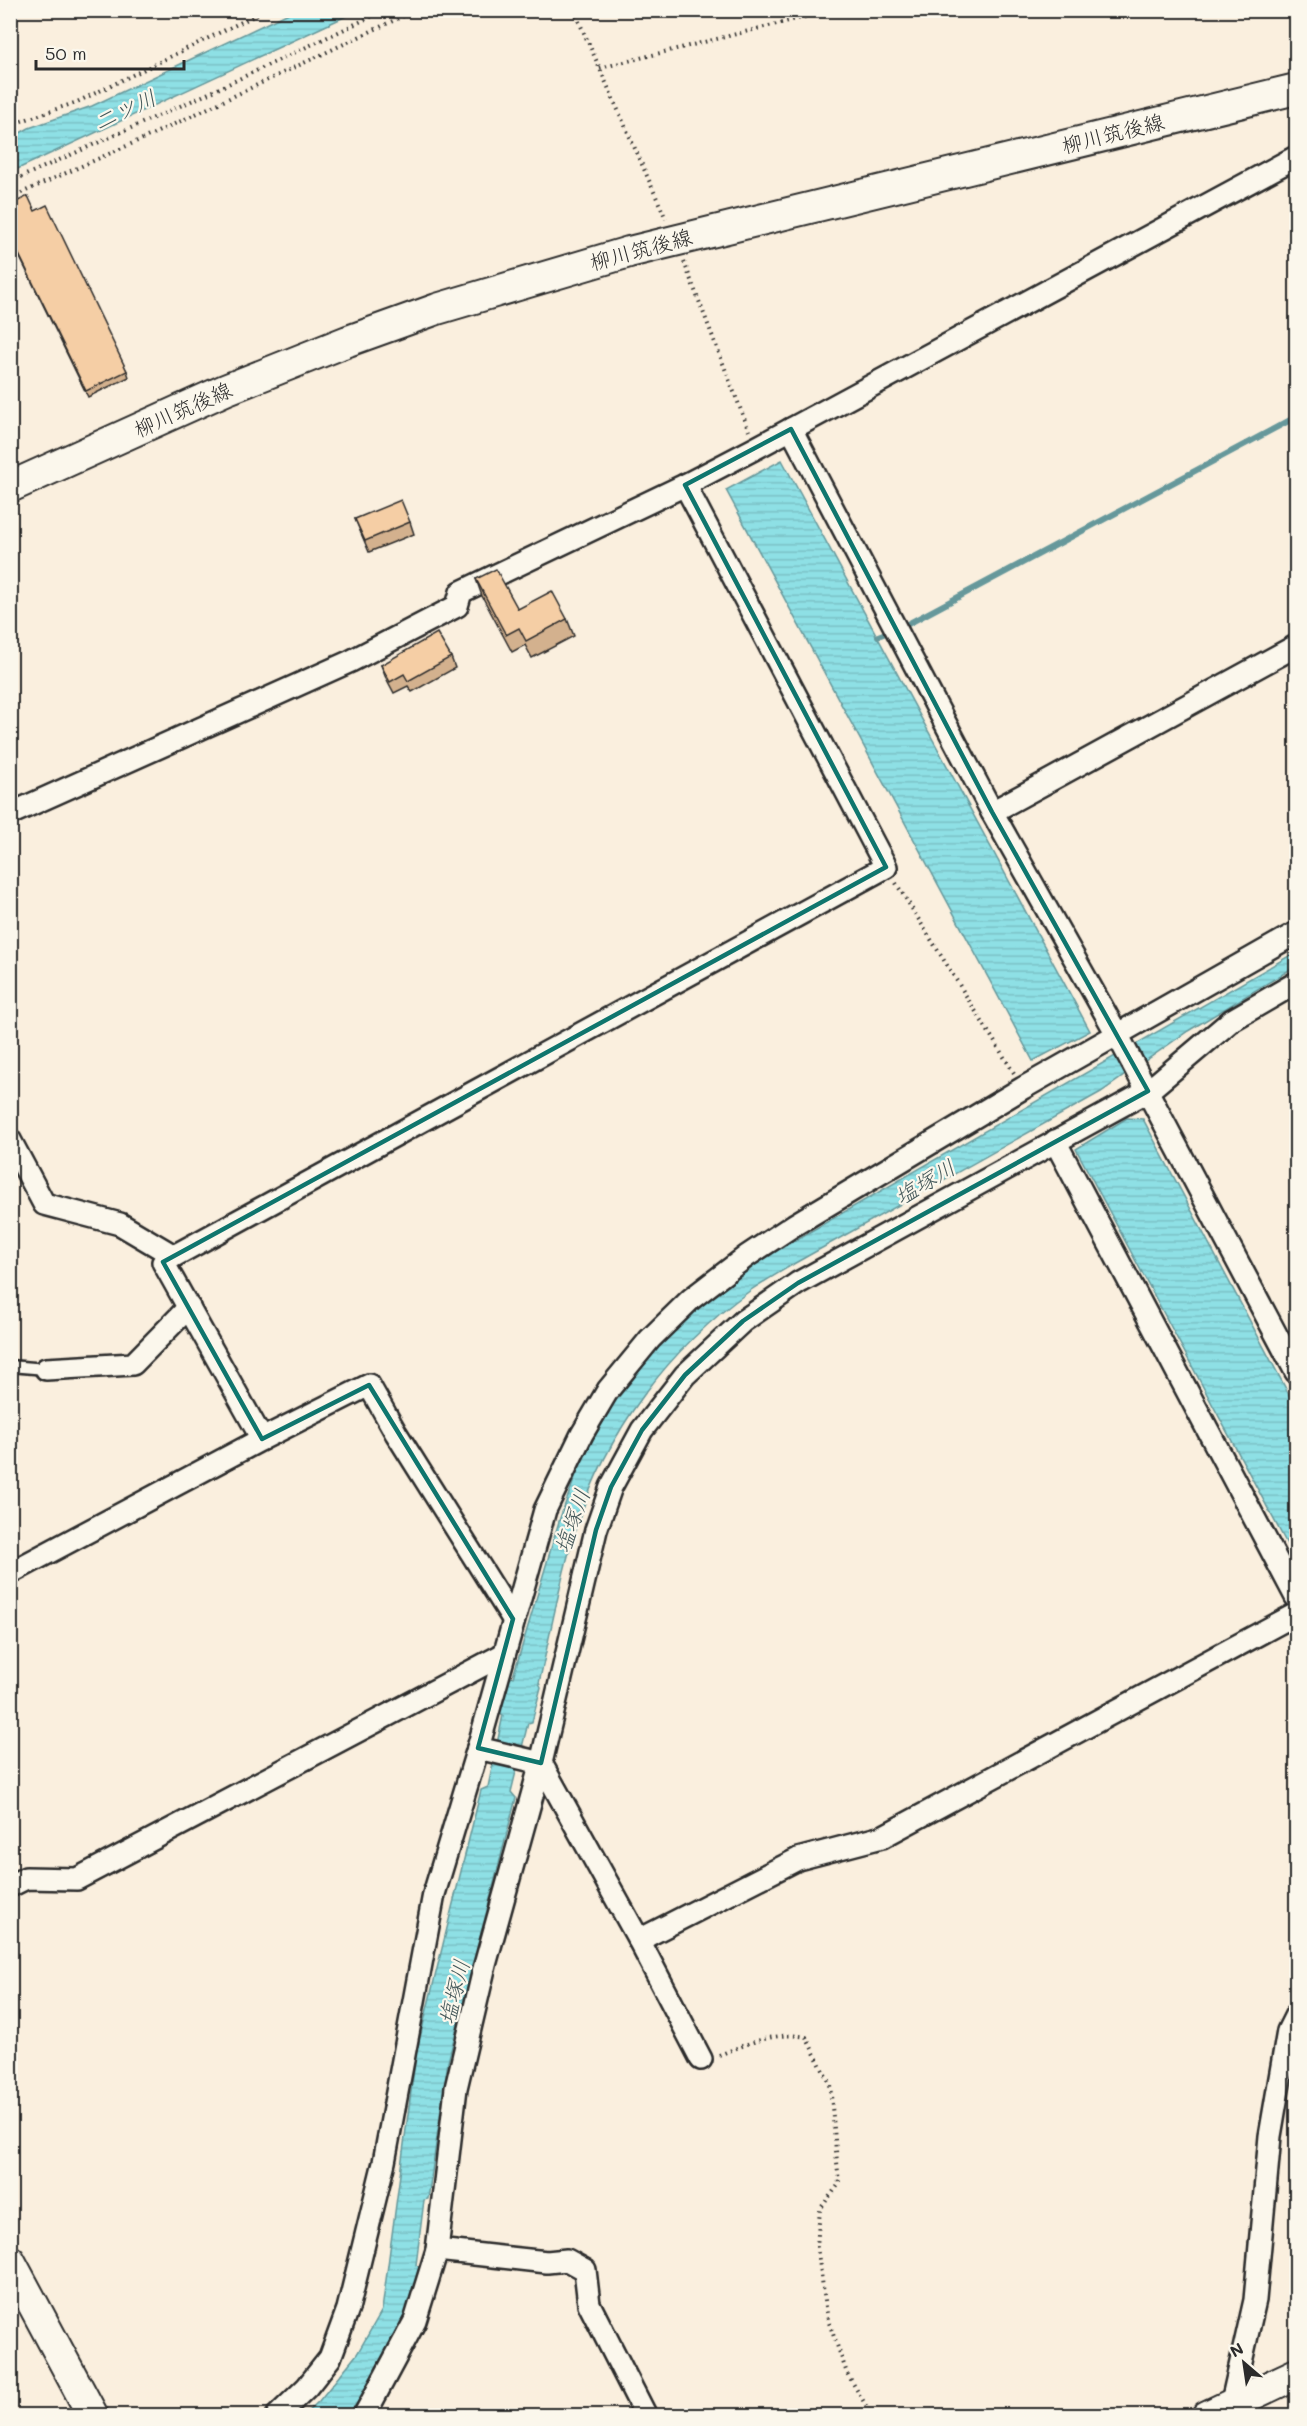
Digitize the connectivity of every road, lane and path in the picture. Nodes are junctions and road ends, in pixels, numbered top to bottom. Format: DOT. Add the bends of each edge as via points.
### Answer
graph roads {
  1 [pos="266,10"];
  2 [pos="385,10"];
  3 [pos="416,10"];
  4 [pos="833,10"];
  5 [pos="600,68"];
  6 [pos="1296,89"];
  7 [pos="10,125"];
  8 [pos="1296,157"];
  9 [pos="10,182"];
  10 [pos="10,198"];
  11 [pos="791,429"];
  12 [pos="685,485"];
  13 [pos="10,487"];
  14 [pos="1296,646"];
  15 [pos="992,812"];
  16 [pos="10,814"];
  17 [pos="886,867"];
  18 [pos="1296,933"];
  19 [pos="1296,983"];
  20 [pos="1117,1034"];
  21 [pos="1023,1088"];
  22 [pos="1148,1091"];
  23 [pos="10,1140"];
  24 [pos="1055,1141"];
  25 [pos="174,1256"];
  26 [pos="189,1306"];
  27 [pos="10,1366"];
  28 [pos="46,1369"];
  29 [pos="1296,1372"];
  30 [pos="262,1439"];
  31 [pos="10,1573"];
  32 [pos="1296,1597"];
  33 [pos="1296,1614"];
  34 [pos="513,1618"];
  35 [pos="504,1654"];
  36 [pos="478,1748"];
  37 [pos="535,1762"];
  38 [pos="10,1886"];
  39 [pos="639,1940"];
  40 [pos="1296,2016"];
  41 [pos="701,2059"];
  42 [pos="437,2250"];
  43 [pos="10,2261"];
  44 [pos="1296,2374"];
  45 [pos="1219,2409"];
  46 [pos="93,2415"];
  47 [pos="277,2415"];
  48 [pos="363,2415"];
  49 [pos="646,2415"];
  50 [pos="872,2415"];
  1 -- 7 [label="path" via="78,102"];
  2 -- 9 [label="path"];
  3 -- 10 [label="path"];
  4 -- 5 [label="path"];
  6 -- 13 [label="main road, 柳川筑後線" via="629,252 437,309 225,390"];
  8 -- 11 [label="street"];
  11 -- 12 [label="street"];
  11 -- 15 [label="street"];
  12 -- 16 [label="street" via="461,592 457,606 351,661"];
  12 -- 17 [label="street"];
  14 -- 15 [label="street"];
  15 -- 20 [label="street"];
  17 -- 21 [label="path"];
  17 -- 25 [label="street"];
  18 -- 20 [label="street"];
  19 -- 22 [label="street" via="1232,1020"];
  20 -- 21 [label="street"];
  20 -- 22 [label="street"];
  21 -- 34 [label="street" via="794,1225 691,1299 650,1339 608,1390 582,1434 545,1510"];
  22 -- 24 [label="street"];
  22 -- 29 [label="street"];
  23 -- 25 [label="street" via="44,1204 120,1224"];
  24 -- 32 [label="street"];
  24 -- 37 [label="street" via="798,1283 743,1321 685,1375 642,1430 611,1486"];
  25 -- 26 [label="street" via="163,1262"];
  26 -- 28 [label="street" via="133,1364"];
  26 -- 30 [label="street"];
  27 -- 28 [label="lane"];
  30 -- 31 [label="street"];
  30 -- 34 [label="street" via="369,1385"];
  33 -- 39 [label="street" via="882,1837 798,1859"];
  34 -- 35 [label="street"];
  35 -- 36 [label="street"];
  35 -- 38 [label="street" via="77,1879 26,1878"];
  36 -- 37 [label="street"];
  36 -- 47 [label="street" via="434,1894 384,2162 348,2308 330,2358"];
  37 -- 39 [label="street"];
  37 -- 42 [label="street" via="456,2088"];
  39 -- 41 [label="street"];
  40 -- 45 [label="street" via="1288,2031 1270,2136 1255,2300"];
  41 -- 50 [label="path" via="789,2034 806,2037 830,2084 839,2184 820,2209 817,2247 828,2320 847,2373"];
  42 -- 48 [label="street" via="416,2321"];
  42 -- 49 [label="street" via="547,2262 567,2259 585,2270 589,2304"];
  43 -- 46 [label="main road"];
  44 -- 45 [label="main road"];
}
